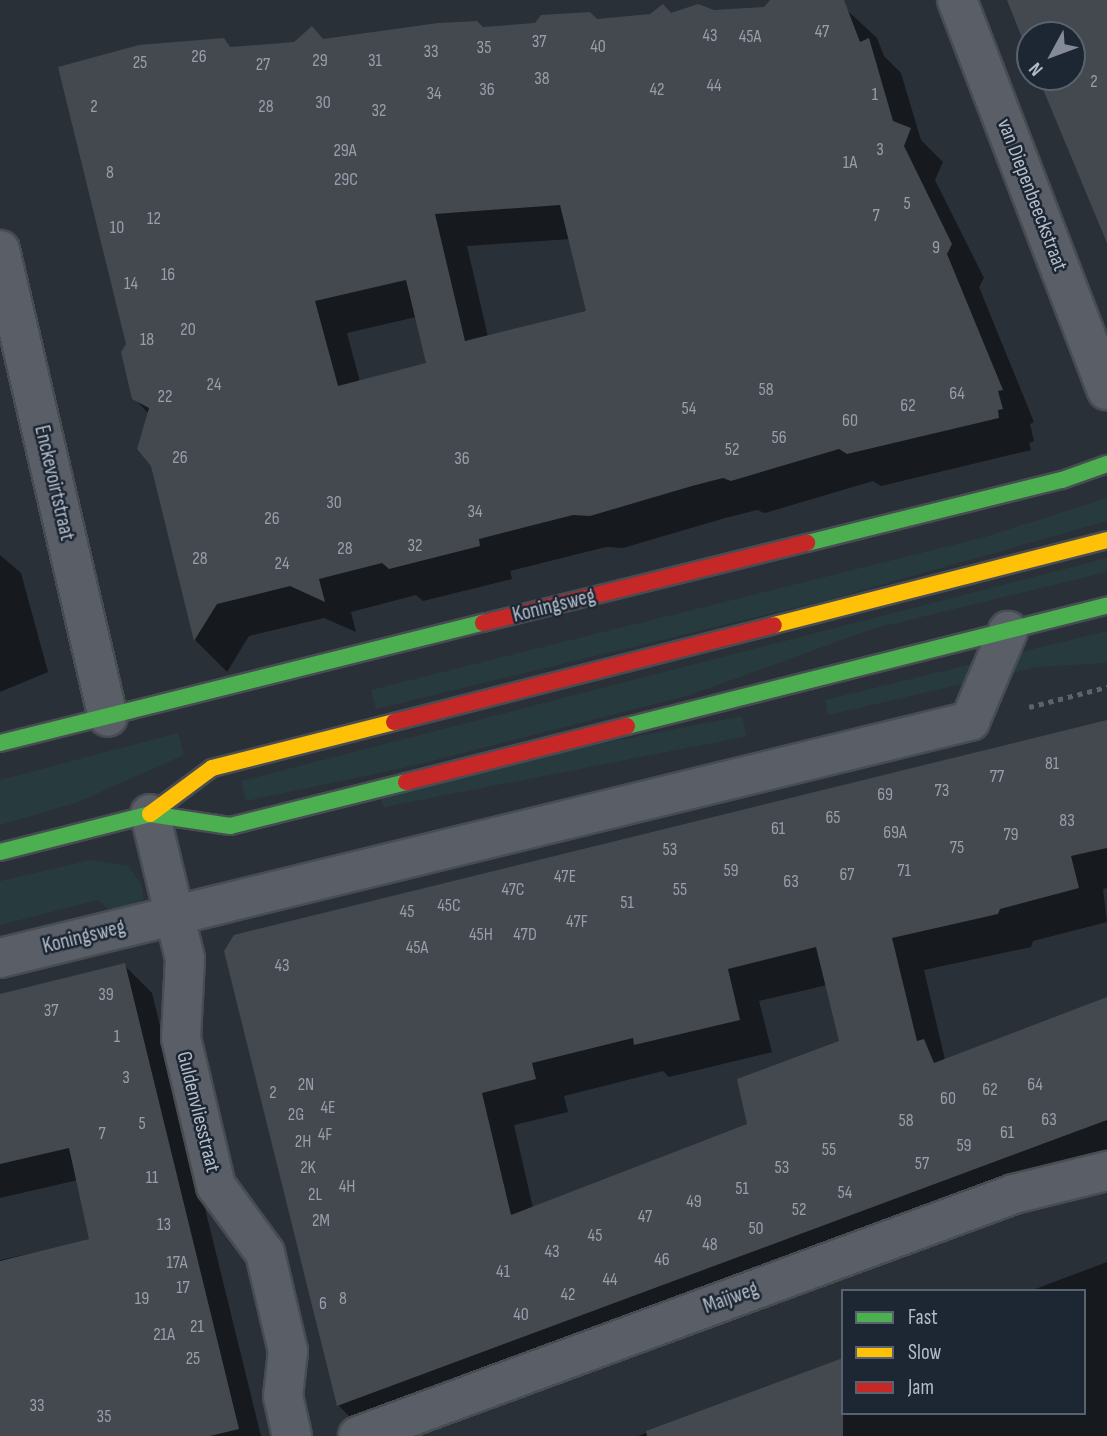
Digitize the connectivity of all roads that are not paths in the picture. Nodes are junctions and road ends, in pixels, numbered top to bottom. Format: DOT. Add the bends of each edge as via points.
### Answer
graph roads {
  1 [pos="957,0"];
  2 [pos="0,250"];
  3 [pos="1107,390"];
  4 [pos="1107,464"];
  5 [pos="1107,540"];
  6 [pos="1107,605"];
  7 [pos="1008,631"];
  8 [pos="108,717"];
  9 [pos="0,743"];
  10 [pos="150,814"];
  11 [pos="0,852"];
  12 [pos="174,915"];
  13 [pos="0,958"];
  14 [pos="1107,1171"];
  15 [pos="292,1436"];
  16 [pos="358,1436"];
  1 -- 3 [label="street, van Diepenbeeckstraat"];
  2 -- 8 [label="street, Enckevoirtstraat"];
  4 -- 8 [label="street, Koningsweg" via="1062,480"];
  5 -- 10 [label="street" via="212,768"];
  6 -- 7 [label="street"];
  7 -- 10 [label="street" via="230,825"];
  7 -- 12 [label="street, Koningsweg" via="970,721"];
  8 -- 9 [label="street, Koningsweg"];
  10 -- 11 [label="street"];
  10 -- 12 [label="street, Guldenvliesstraat"];
  12 -- 13 [label="street, Koningsweg"];
  12 -- 15 [label="street, Guldenvliesstraat" via="186,959 181,1038 216,1186 265,1253 288,1351 283,1396"];
  14 -- 16 [label="street, Maijweg" via="1014,1194"];
}
